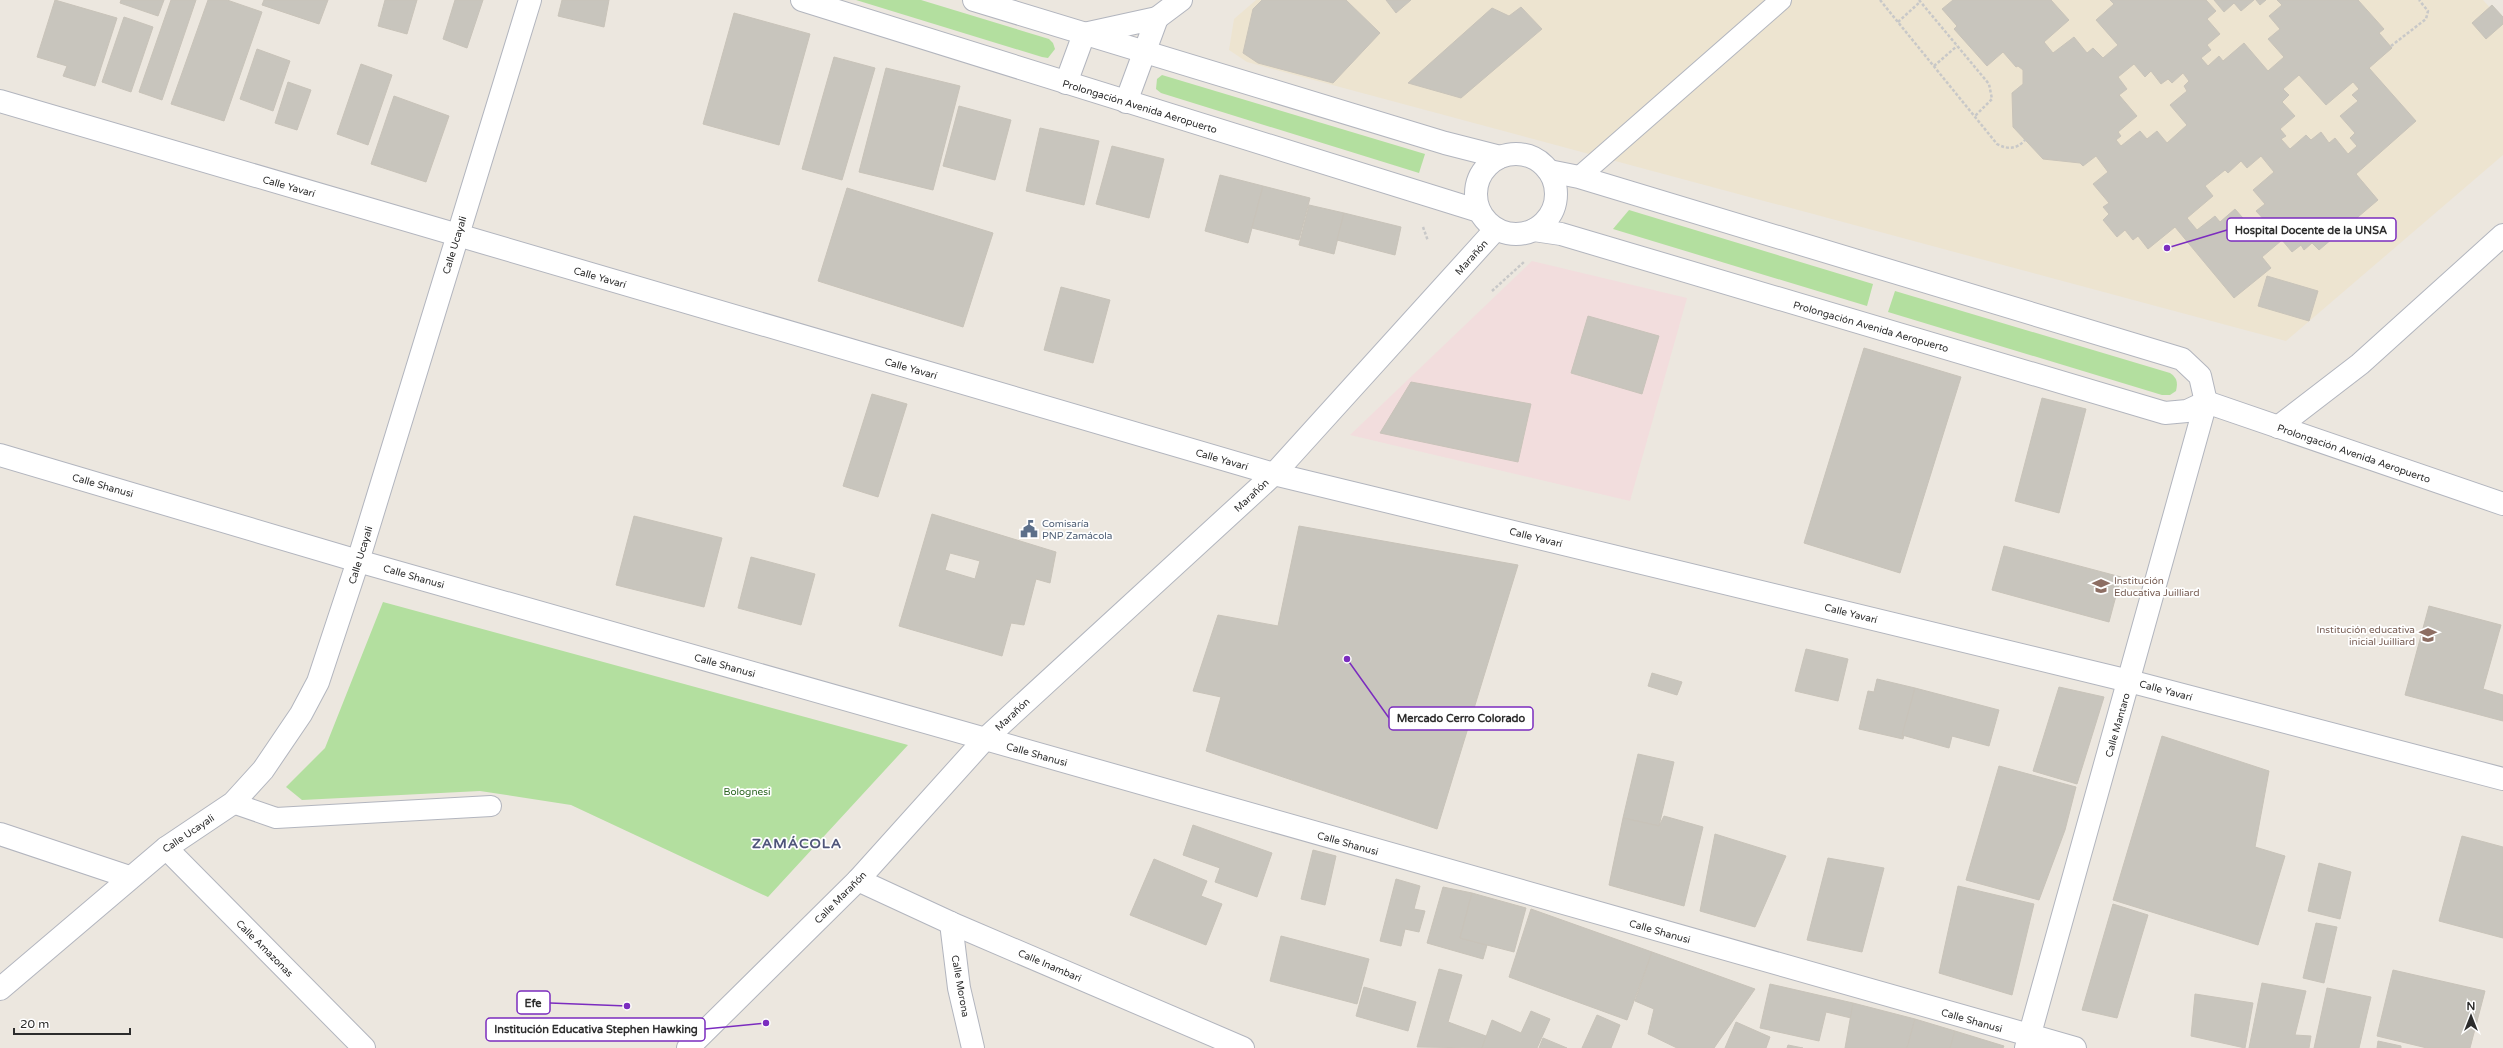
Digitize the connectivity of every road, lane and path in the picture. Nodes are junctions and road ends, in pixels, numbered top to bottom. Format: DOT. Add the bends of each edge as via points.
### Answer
graph roads {
  1 [pos="530,0"];
  2 [pos="802,0"];
  3 [pos="974,0"];
  4 [pos="1181,0"];
  5 [pos="1781,0"];
  6 [pos="1880,0"];
  7 [pos="2419,0"];
  8 [pos="1919,1"];
  9 [pos="1158,18"];
  10 [pos="1898,22"];
  11 [pos="1084,34"];
  12 [pos="1957,46"];
  13 [pos="2391,46"];
  14 [pos="1144,50"];
  15 [pos="1934,66"];
  16 [pos="1066,83"];
  17 [pos="0,101"];
  18 [pos="1126,102"];
  19 [pos="1974,116"];
  20 [pos="2025,140"];
  21 [pos="1500,157"];
  22 [pos="1549,171"];
  23 [pos="1579,177"];
  24 [pos="1479,211"];
  25 [pos="1423,222"];
  26 [pos="1496,229"];
  27 [pos="1534,230"];
  28 [pos="457,235"];
  29 [pos="2503,235"];
  30 [pos="1428,241"];
  31 [pos="1527,258"];
  32 [pos="1492,291"];
  33 [pos="2206,402"];
  34 [pos="2278,427"];
  35 [pos="0,455"];
  36 [pos="1274,474"];
  37 [pos="2503,504"];
  38 [pos="358,561"];
  39 [pos="2129,680"];
  40 [pos="985,740"];
  41 [pos="2503,779"];
  42 [pos="233,803"];
  43 [pos="492,806"];
  44 [pos="0,834"];
  45 [pos="166,848"];
  46 [pos="129,877"];
  47 [pos="858,880"];
  48 [pos="951,924"];
  49 [pos="0,990"];
  50 [pos="2028,1042"];
  51 [pos="364,1048"];
  52 [pos="688,1048"];
  53 [pos="973,1048"];
  54 [pos="1243,1048"];
  55 [pos="2075,1048"];
  1 -- 28 [label="street, Calle Ucayali"];
  2 -- 16 [label="street, Prolongación Avenida Aeropuerto"];
  3 -- 11 [label="street"];
  4 -- 9 [label="street"];
  5 -- 23 [label="lane"];
  6 -- 10 [label="path"];
  7 -- 13 [label="path" via="2428,11 2426,19"];
  8 -- 10 [label="path"];
  8 -- 12 [label="path"];
  9 -- 11 [label="street"];
  9 -- 14 [label="street"];
  10 -- 15 [label="path"];
  11 -- 14 [label="street"];
  11 -- 16 [label="street"];
  12 -- 15 [label="path"];
  12 -- 19 [label="path" via="1992,90 1992,99"];
  14 -- 18 [label="street"];
  14 -- 21 [label="street" via="1445,143"];
  15 -- 19 [label="path"];
  16 -- 18 [label="street, Prolongación Avenida Aeropuerto"];
  17 -- 28 [label="street, Calle Yavarí"];
  18 -- 24 [label="street, Prolongación Avenida Aeropuerto"];
  19 -- 20 [label="path" via="1997,144 2004,148 2020,146"];
  21 -- 22 [label="street" via="1526,155 1539,161"];
  21 -- 24 [label="street" via="1481,173 1476,186"];
  22 -- 23 [label="street"];
  22 -- 27 [label="street" via="1555,183 1557,196 1554,210 1546,222"];
  23 -- 33 [label="street" via="2182,359 2200,376"];
  24 -- 26 [label="street" via="1486,222"];
  25 -- 30 [label="path" via="1423,230"];
  26 -- 27 [label="street" via="1508,234"];
  26 -- 36 [label="street, Marañón"];
  27 -- 33 [label="street, Prolongación Avenida Aeropuerto" via="1561,234 2165,413 2187,411"];
  28 -- 36 [label="street, Calle Yavarí"];
  28 -- 38 [label="street, Calle Ucayali"];
  29 -- 34 [label="street" via="2360,364"];
  31 -- 32 [label="path"];
  33 -- 34 [label="street, Prolongación Avenida Aeropuerto"];
  33 -- 39 [label="street, Calle Mantaro"];
  34 -- 37 [label="street, Prolongación Avenida Aeropuerto"];
  35 -- 38 [label="street, Calle Shanusi"];
  36 -- 39 [label="street, Calle Yavarí"];
  36 -- 40 [label="street, Marañón"];
  38 -- 40 [label="street, Calle Shanusi"];
  38 -- 42 [label="street, Calle Ucayali" via="318,682 285,740 263,770"];
  39 -- 41 [label="street, Calle Yavarí"];
  39 -- 50 [label="street, Calle Mantaro"];
  40 -- 47 [label="street, Calle Marañón"];
  40 -- 50 [label="street, Calle Shanusi"];
  42 -- 43 [label="lane" via="276,818"];
  42 -- 45 [label="street, Calle Ucayali"];
  44 -- 46 [label="street"];
  45 -- 46 [label="street, Calle Ucayali"];
  45 -- 51 [label="street, Calle Amazonas"];
  46 -- 49 [label="street, Calle Ucayali"];
  47 -- 48 [label="street, Calle Inambari"];
  47 -- 52 [label="street, Calle Marañón"];
  48 -- 53 [label="street, Calle Morona" via="959,988"];
  48 -- 54 [label="street, Calle Inambari"];
  50 -- 55 [label="street, Calle Shanusi"];
}
